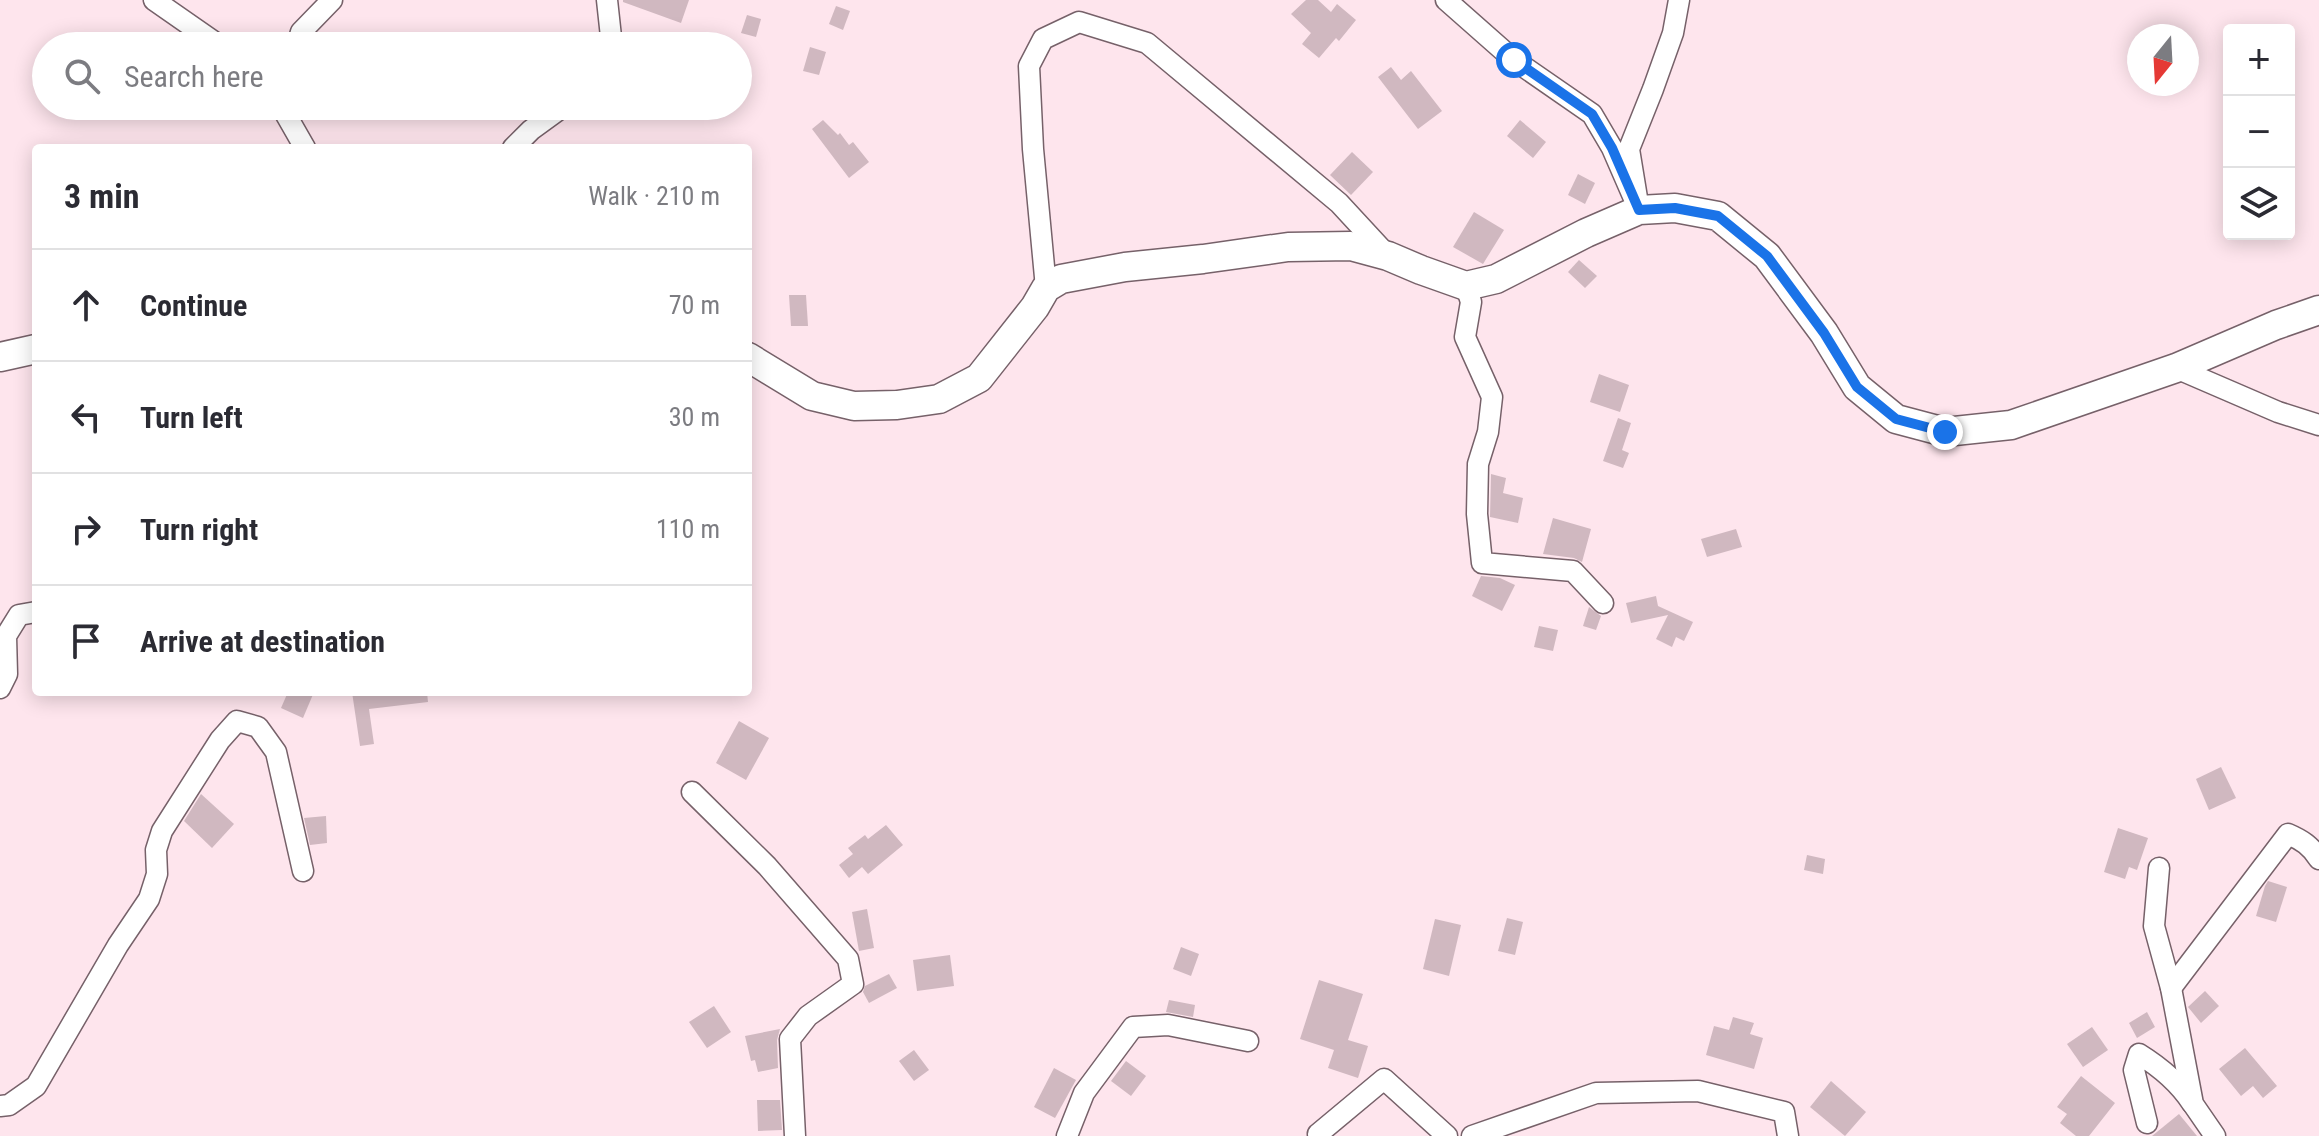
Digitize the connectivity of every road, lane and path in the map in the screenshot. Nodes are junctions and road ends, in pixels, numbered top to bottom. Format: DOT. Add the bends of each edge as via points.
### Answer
graph roads {
  1 [pos="154,0"];
  2 [pos="332,0"];
  3 [pos="607,0"];
  4 [pos="1446,0"];
  5 [pos="1679,0"];
  6 [pos="200,32"];
  7 [pos="301,32"];
  8 [pos="610,32"];
  9 [pos="289,120"];
  10 [pos="545,120"];
  11 [pos="303,144"];
  12 [pos="517,144"];
  13 [pos="1639,210"];
  14 [pos="1388,256"];
  15 [pos="1466,286"];
  16 [pos="1046,288"];
  17 [pos="2319,310"];
  18 [pos="32,350"];
  19 [pos="0,357"];
  20 [pos="752,359"];
  21 [pos="2176,368"];
  22 [pos="2319,425"];
  23 [pos="1603,603"];
  24 [pos="32,613"];
  25 [pos="0,688"];
  26 [pos="692,792"];
  27 [pos="2319,859"];
  28 [pos="2159,868"];
  29 [pos="303,871"];
  30 [pos="2171,988"];
  31 [pos="1248,1041"];
  32 [pos="2193,1104"];
  33 [pos="0,1106"];
  34 [pos="2147,1123"];
  35 [pos="795,1136"];
  36 [pos="1067,1136"];
  37 [pos="1320,1136"];
  38 [pos="1447,1136"];
  39 [pos="1472,1136"];
  40 [pos="1788,1136"];
  41 [pos="2215,1136"];
  1 -- 6 [label="street"];
  2 -- 7 [label="street"];
  3 -- 8 [label="street"];
  4 -- 13 [label="street" via="1514,60 1592,114"];
  5 -- 13 [label="street" via="1668,47 1629,149"];
  9 -- 11 [label="street"];
  10 -- 12 [label="street"];
  13 -- 15 [label="street" via="1496,279"];
  13 -- 21 [label="street" via="1675,208 1718,216 1767,256 1857,387 1896,419 1945,432 2011,425"];
  14 -- 15 [label="street"];
  14 -- 16 [label="street" via="1351,246 1288,247 1125,267 1061,279"];
  14 -- 16 [label="street" via="1339,203 1147,43 1079,22 1043,39 1029,66"];
  15 -- 23 [label="street" via="1471,302 1465,337 1492,397 1478,464 1482,563 1573,571"];
  16 -- 20 [label="street" via="979,378 939,399 854,406 812,396"];
  17 -- 21 [label="street"];
  18 -- 19 [label="street"];
  21 -- 22 [label="street"];
  24 -- 25 [label="street" via="19,615 6,636 7,674"];
  26 -- 35 [label="street" via="767,866 848,959 853,984 808,1016 790,1039"];
  27 -- 30 [label="street" via="2302,840 2288,834"];
  28 -- 30 [label="street" via="2154,926"];
  29 -- 33 [label="street" via="276,752 258,727 237,721 162,831 149,899 36,1086"];
  30 -- 32 [label="street"];
  31 -- 36 [label="street" via="1168,1025 1133,1027 1084,1093"];
  32 -- 34 [label="street" via="2158,1066 2139,1054 2134,1070"];
  32 -- 41 [label="street"];
  37 -- 38 [label="street" via="1384,1079"];
  39 -- 40 [label="street" via="1596,1093 1698,1091 1784,1112"];
}
